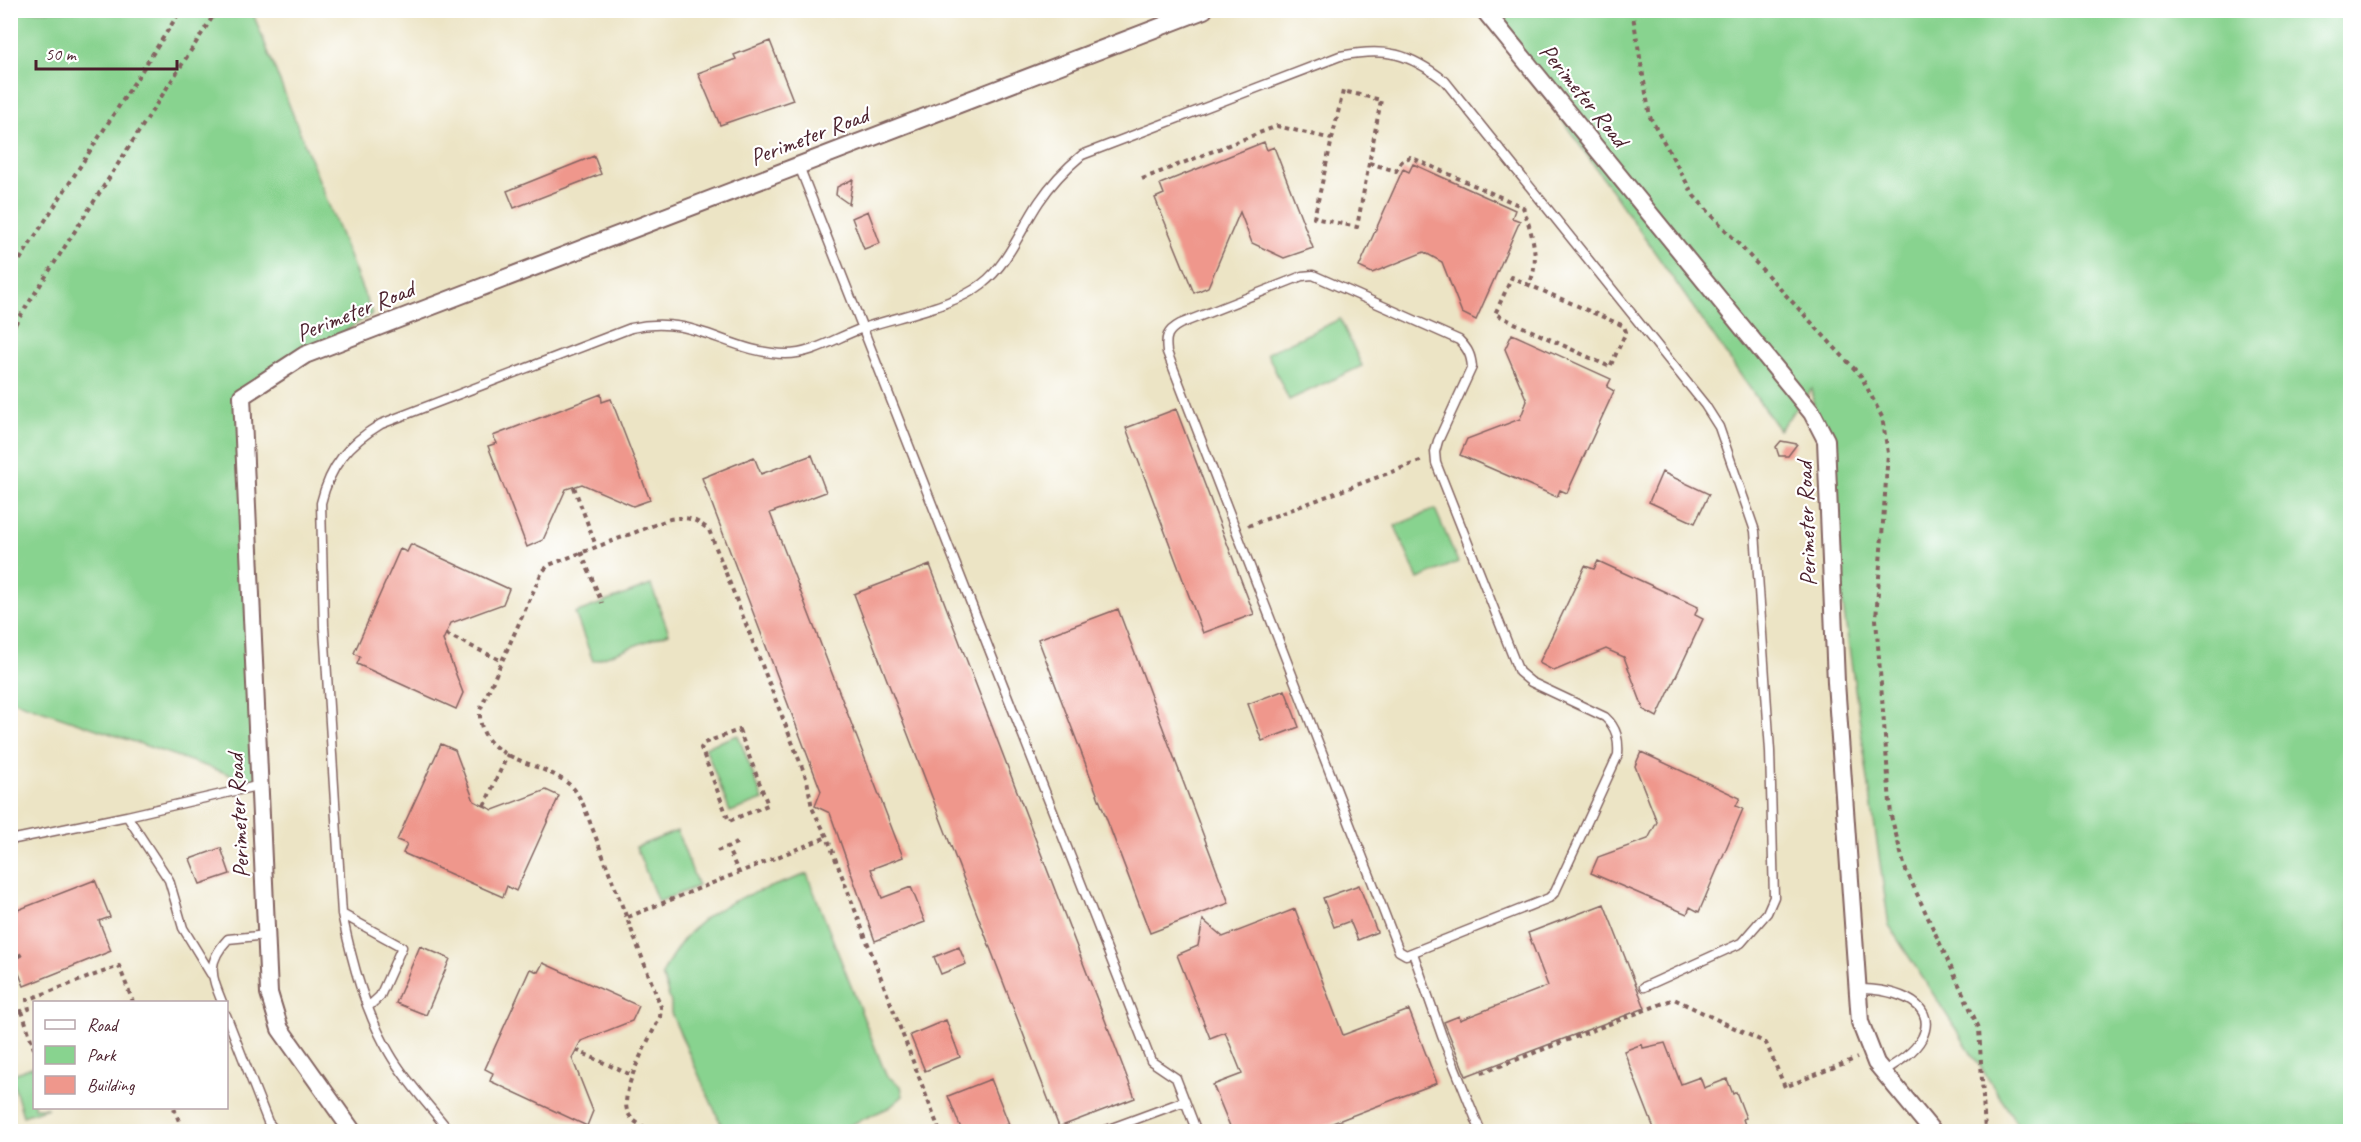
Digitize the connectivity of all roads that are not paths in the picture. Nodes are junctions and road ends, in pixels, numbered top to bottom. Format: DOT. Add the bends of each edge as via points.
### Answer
graph roads {
  1 [pos="1204,10"];
  2 [pos="1484,10"];
  3 [pos="799,166"];
  4 [pos="862,328"];
  5 [pos="261,784"];
  6 [pos="127,816"];
  7 [pos="10,840"];
  8 [pos="342,914"];
  9 [pos="267,935"];
  10 [pos="1413,952"];
  11 [pos="211,974"];
  12 [pos="1644,987"];
  13 [pos="1858,989"];
  14 [pos="222,1001"];
  15 [pos="368,1007"];
  16 [pos="228,1020"];
  17 [pos="1884,1071"];
  18 [pos="1185,1101"];
  19 [pos="347,1129"];
  20 [pos="276,1131"];
  21 [pos="450,1131"];
  22 [pos="1101,1131"];
  23 [pos="1197,1131"];
  24 [pos="1480,1131"];
  25 [pos="1933,1131"];
  1 -- 3 [label="street, Perimeter Road"];
  2 -- 13 [label="street, Perimeter Road" via="1812,413 1826,440 1836,682"];
  3 -- 4 [label="lane"];
  3 -- 5 [label="street, Perimeter Road" via="305,355 242,396"];
  4 -- 8 [label="lane" via="806,352 785,354 750,348 678,325 639,326 381,424 359,437 344,453 326,484 321,503 324,627"];
  4 -- 12 [label="lane" via="920,312 981,285 999,266 1059,174 1082,155 1103,145 1340,56 1365,51 1409,57 1445,81 1705,405 1719,427 1755,531 1770,751 1774,897 1767,913 1741,943"];
  4 -- 18 [label="lane" via="1151,1061 1176,1078"];
  5 -- 6 [label="lane"];
  5 -- 9 [label="street, Perimeter Road"];
  6 -- 7 [label="lane"];
  6 -- 11 [label="lane" via="169,880 183,928"];
  8 -- 15 [label="lane" via="351,958"];
  8 -- 15 [label="lane" via="402,947 380,996"];
  9 -- 11 [label="lane" via="228,939 217,952"];
  9 -- 19 [label="street, Perimeter Road" via="269,993 280,1029"];
  10 -- 10 [label="lane" via="1406,956 1399,951 1167,352 1165,339 1180,324 1302,276 1325,278 1466,346 1472,367 1438,441 1436,463 1519,672 1531,682 1605,717 1619,743 1618,755 1556,892"];
  10 -- 24 [label="lane"];
  11 -- 14 [label="lane"];
  13 -- 17 [label="street, Perimeter Road" via="1860,1022"];
  13 -- 17 [label="lane" via="1876,988 1899,994 1918,1004 1926,1021 1922,1037 1911,1052"];
  15 -- 21 [label="lane" via="391,1057"];
  16 -- 20 [label="lane" via="268,1122"];
  17 -- 25 [label="street, Perimeter Road"];
  18 -- 22 [label="lane"];
  18 -- 23 [label="lane"];
}
